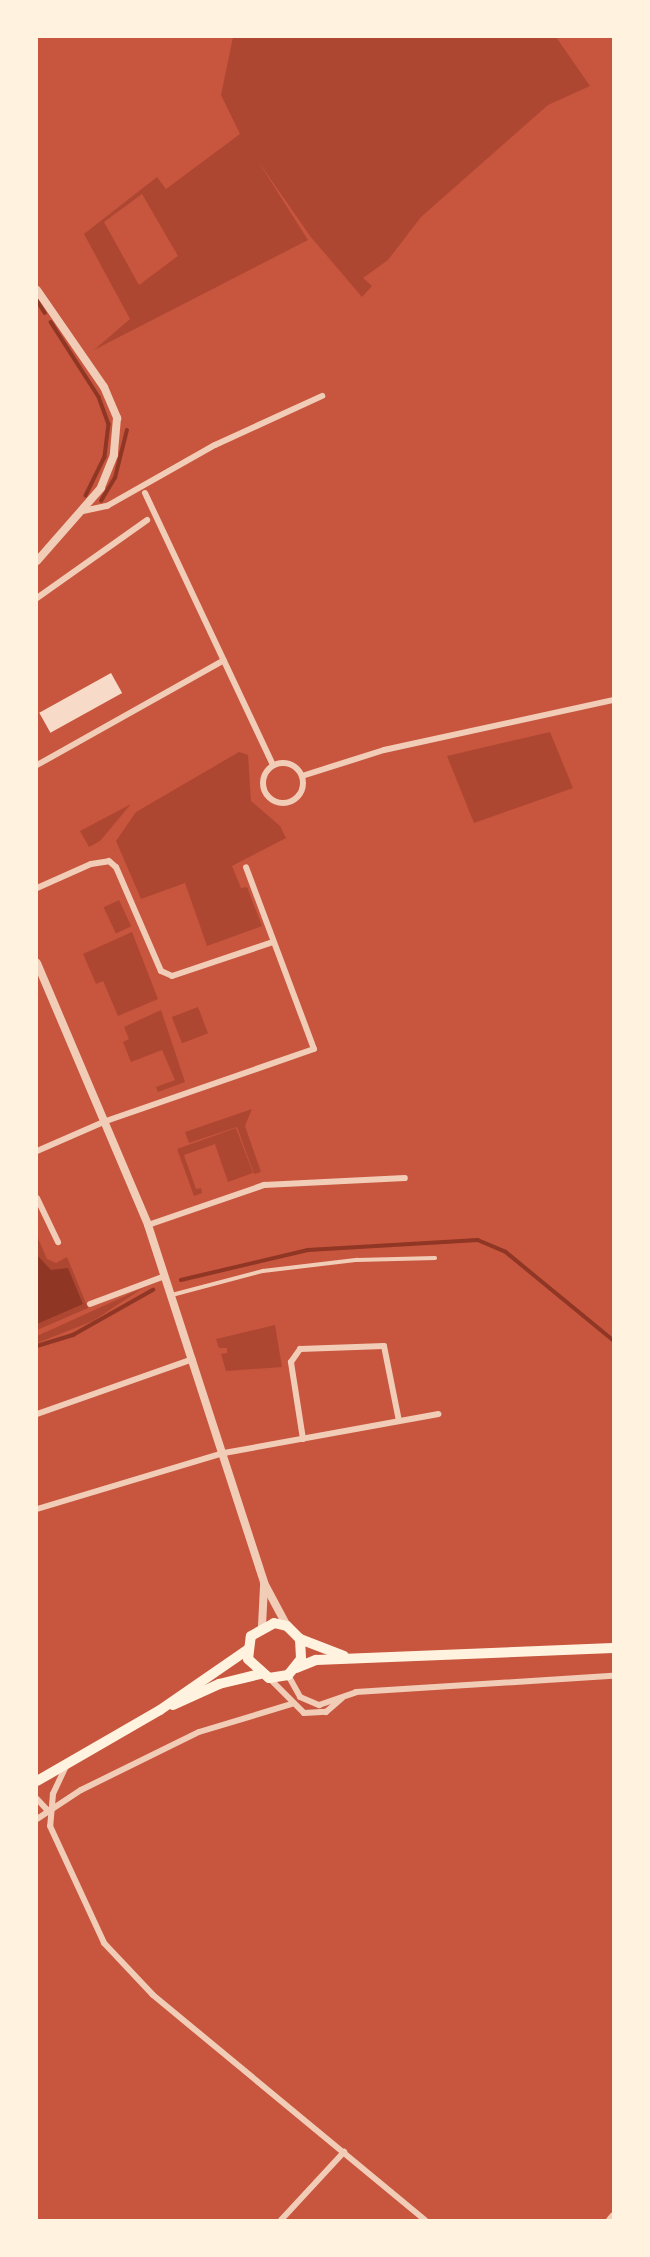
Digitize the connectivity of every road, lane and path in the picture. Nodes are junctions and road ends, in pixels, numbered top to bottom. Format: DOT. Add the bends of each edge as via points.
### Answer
graph roads {
  1 [pos="37,290"];
  2 [pos="322,396"];
  3 [pos="145,492"];
  4 [pos="83,511"];
  5 [pos="147,520"];
  6 [pos="37,561"];
  7 [pos="37,598"];
  8 [pos="224,660"];
  9 [pos="613,700"];
  10 [pos="37,765"];
  11 [pos="273,765"];
  12 [pos="302,776"];
  13 [pos="246,867"];
  14 [pos="37,888"];
  15 [pos="273,942"];
  16 [pos="37,963"];
  17 [pos="106,1121"];
  18 [pos="37,1151"];
  19 [pos="405,1178"];
  20 [pos="37,1198"];
  21 [pos="148,1225"];
  22 [pos="58,1242"];
  23 [pos="435,1258"];
  24 [pos="165,1276"];
  25 [pos="171,1292"];
  26 [pos="90,1304"];
  27 [pos="193,1359"];
  28 [pos="37,1414"];
  29 [pos="438,1414"];
  30 [pos="399,1421"];
  31 [pos="303,1439"];
  32 [pos="224,1453"];
  33 [pos="37,1509"];
  34 [pos="264,1583"];
  35 [pos="262,1626"];
  36 [pos="287,1626"];
  37 [pos="300,1639"];
  38 [pos="613,1648"];
  39 [pos="247,1650"];
  40 [pos="352,1658"];
  41 [pos="292,1672"];
  42 [pos="264,1676"];
  43 [pos="613,1676"];
  44 [pos="344,1697"];
  45 [pos="292,1704"];
  46 [pos="160,1710"];
  47 [pos="69,1761"];
  48 [pos="37,1781"];
  49 [pos="37,1799"];
  50 [pos="49,1812"];
  51 [pos="37,1819"];
  52 [pos="344,2152"];
  53 [pos="613,2216"];
  54 [pos="281,2220"];
  55 [pos="425,2220"];
  56 [pos="609,2220"];
  1 -- 4 [label="street" via="104,387 117,418 114,455 101,488"];
  2 -- 4 [label="street" via="215,445 107,506"];
  3 -- 8 [label="street"];
  4 -- 6 [label="street"];
  5 -- 7 [label="street"];
  8 -- 10 [label="street"];
  8 -- 11 [label="street"];
  9 -- 12 [label="street" via="384,750"];
  11 -- 12 [label="street" via="290,764"];
  11 -- 12 [label="street" via="262,782 266,795 277,803 299,796"];
  13 -- 15 [label="street"];
  14 -- 15 [label="street" via="90,864 109,861 116,867 161,971 172,976"];
  15 -- 17 [label="street" via="314,1049"];
  16 -- 17 [label="street"];
  17 -- 18 [label="street"];
  17 -- 21 [label="street"];
  19 -- 21 [label="street" via="264,1185"];
  20 -- 22 [label="street"];
  21 -- 24 [label="street"];
  23 -- 25 [label="lane" via="263,1270"];
  24 -- 25 [label="street"];
  24 -- 26 [label="street"];
  25 -- 27 [label="street"];
  27 -- 28 [label="street"];
  27 -- 32 [label="street"];
  29 -- 30 [label="street"];
  30 -- 31 [label="street"];
  30 -- 31 [label="street" via="384,1346 300,1349 291,1362"];
  31 -- 32 [label="street"];
  32 -- 33 [label="street"];
  32 -- 34 [label="street"];
  34 -- 35 [label="street"];
  34 -- 36 [label="street"];
  35 -- 36 [label="main road"];
  35 -- 39 [label="main road"];
  36 -- 37 [label="main road"];
  37 -- 40 [label="main road"];
  37 -- 41 [label="main road" via="303,1649"];
  38 -- 40 [label="main road"];
  39 -- 42 [label="main road"];
  39 -- 46 [label="main road"];
  40 -- 41 [label="main road" via="316,1660"];
  41 -- 42 [label="main road"];
  41 -- 44 [label="street" via="308,1704"];
  42 -- 45 [label="street"];
  42 -- 46 [label="main road" via="228,1681"];
  43 -- 44 [label="street"];
  44 -- 45 [label="street" via="315,1714"];
  45 -- 50 [label="street" via="199,1732 80,1790"];
  46 -- 47 [label="main road"];
  47 -- 48 [label="main road"];
  47 -- 50 [label="street" via="56,1782"];
  49 -- 50 [label="street"];
  50 -- 51 [label="street"];
  50 -- 52 [label="street" via="50,1826 104,1943 125,1967"];
  52 -- 54 [label="street"];
  52 -- 55 [label="street"];
  53 -- 56 [label="street"];
}
